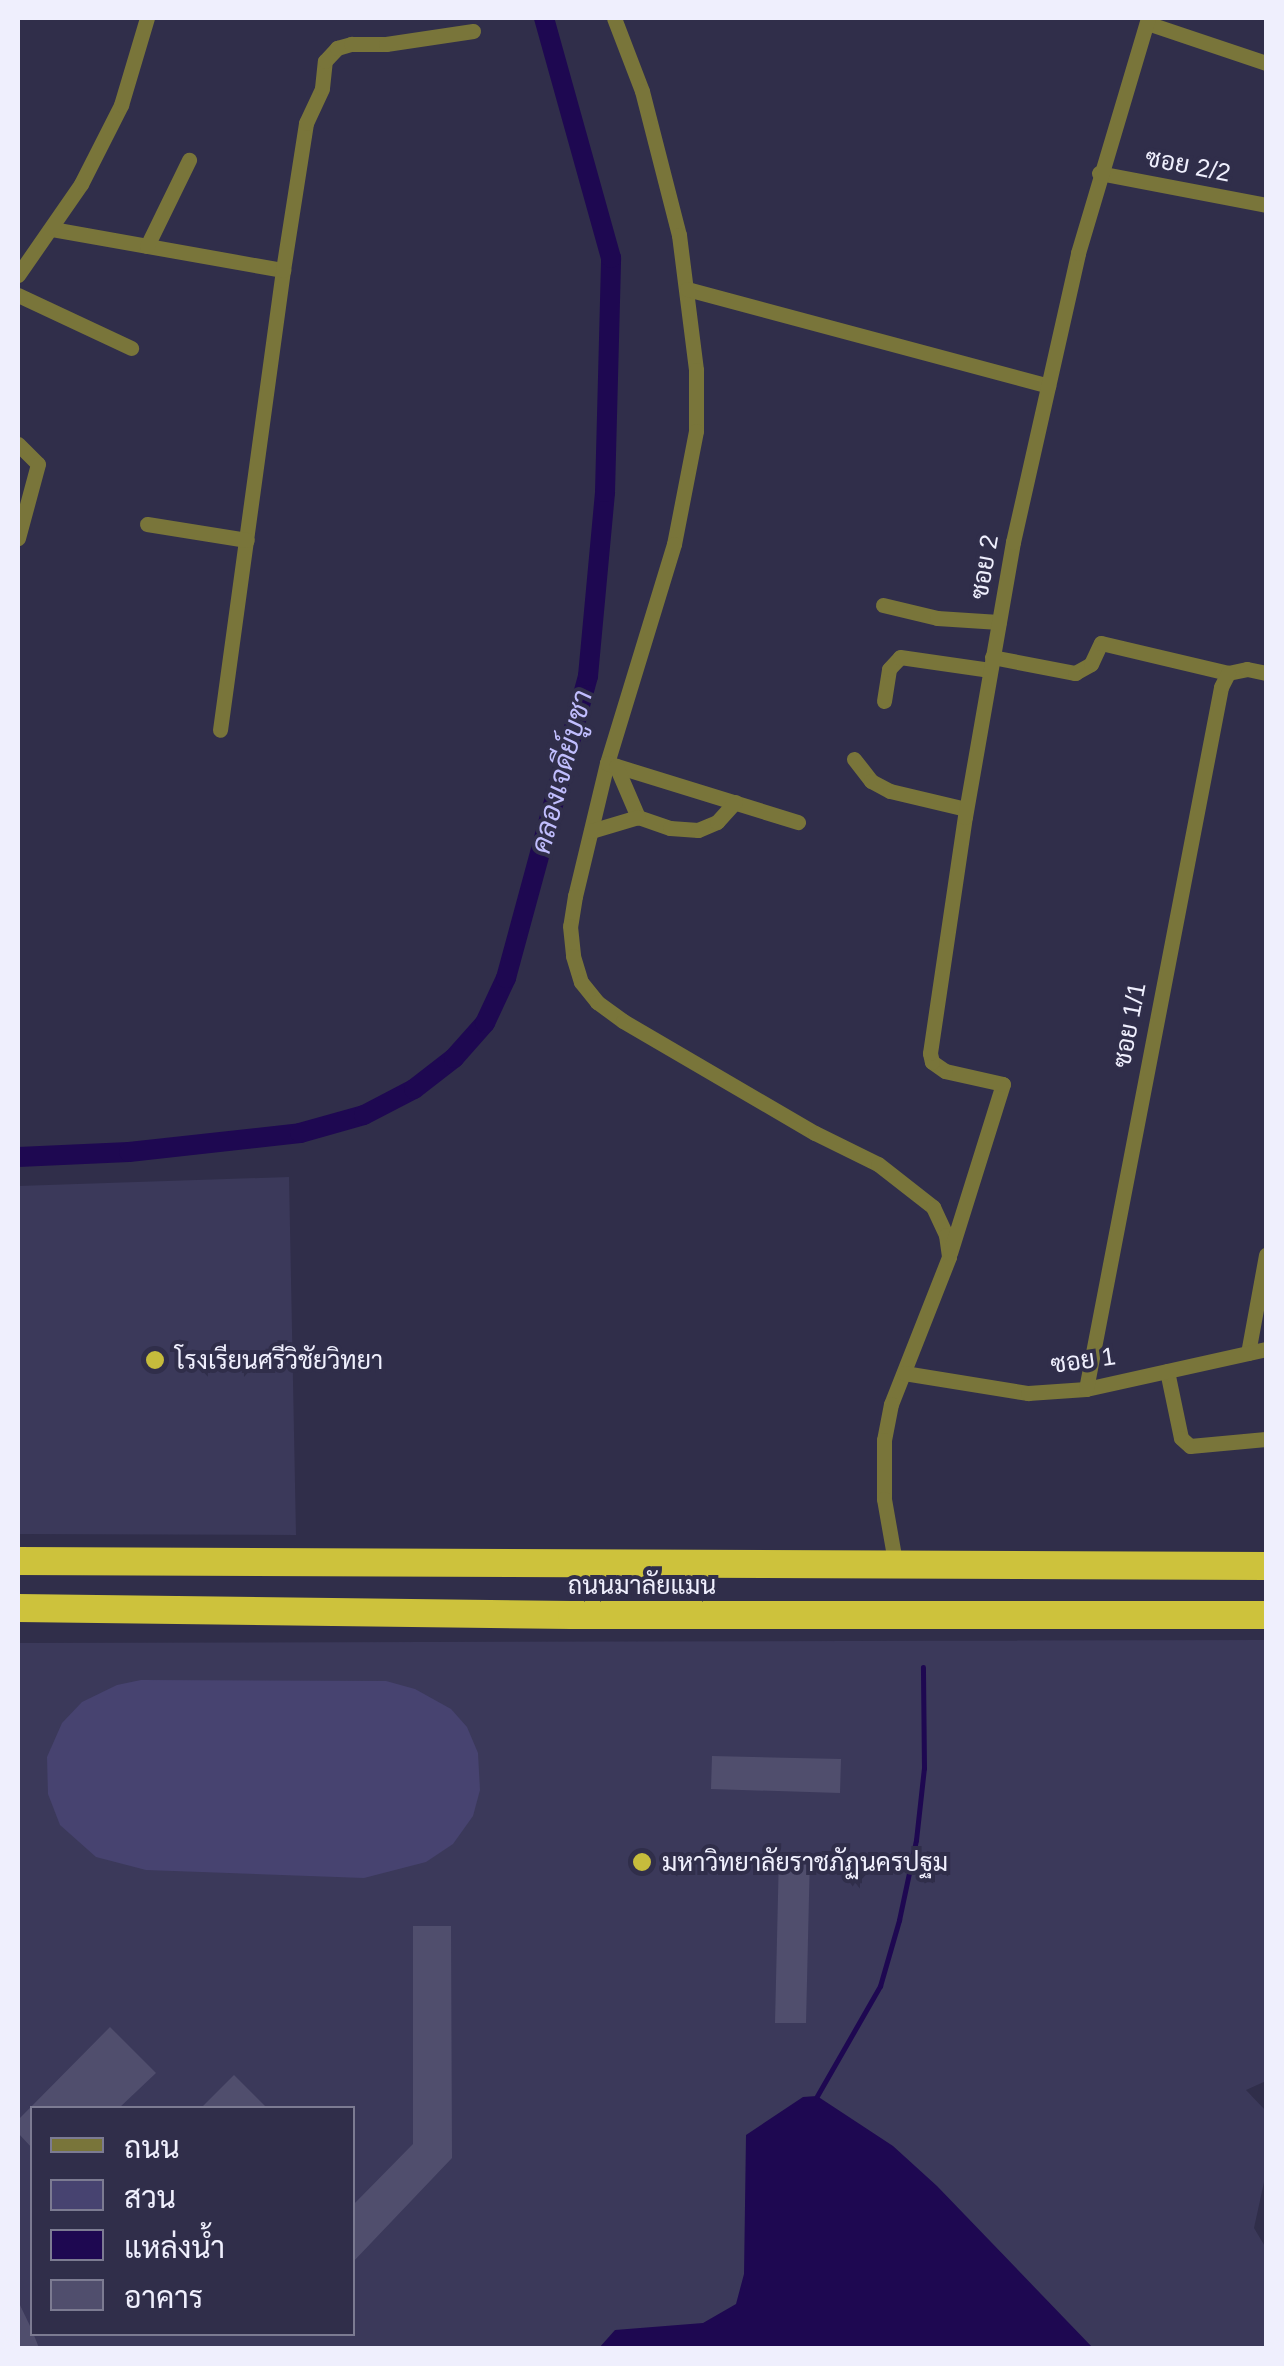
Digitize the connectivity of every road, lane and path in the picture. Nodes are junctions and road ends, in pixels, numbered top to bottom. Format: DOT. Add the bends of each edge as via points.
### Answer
graph roads {
  1 [pos="147,18"];
  2 [pos="614,18"];
  3 [pos="1147,20"];
  4 [pos="473,31"];
  5 [pos="1266,62"];
  6 [pos="189,160"];
  7 [pos="1099,174"];
  8 [pos="1266,205"];
  9 [pos="52,229"];
  10 [pos="18,246"];
  11 [pos="147,246"];
  12 [pos="31,258"];
  13 [pos="283,270"];
  14 [pos="18,274"];
  15 [pos="688,289"];
  16 [pos="18,296"];
  17 [pos="132,348"];
  18 [pos="1048,386"];
  19 [pos="18,444"];
  20 [pos="147,524"];
  21 [pos="18,538"];
  22 [pos="247,540"];
  23 [pos="883,605"];
  24 [pos="999,622"];
  25 [pos="992,664"];
  26 [pos="1228,673"];
  27 [pos="1266,673"];
  28 [pos="884,700"];
  29 [pos="220,730"];
  30 [pos="854,759"];
  31 [pos="612,764"];
  32 [pos="735,802"];
  33 [pos="966,809"];
  34 [pos="638,817"];
  35 [pos="798,822"];
  36 [pos="591,831"];
  37 [pos="1266,1255"];
  38 [pos="949,1257"];
  39 [pos="1266,1349"];
  40 [pos="1248,1354"];
  41 [pos="1168,1371"];
  42 [pos="904,1373"];
  43 [pos="1086,1388"];
  44 [pos="1266,1439"];
  45 [pos="18,1561"];
  46 [pos="1266,1566"];
  47 [pos="896,1567"];
  48 [pos="18,1608"];
  49 [pos="1266,1615"];
  1 -- 9 [label="street" via="120,104"];
  2 -- 15 [label="street" via="642,90"];
  3 -- 5 [label="street"];
  3 -- 7 [label="street, ซอย 2"];
  4 -- 13 [label="street" via="350,44 325,61 322,88 306,123"];
  6 -- 11 [label="street"];
  7 -- 8 [label="street, ซอย 2/2"];
  7 -- 18 [label="street, ซอย 2"];
  9 -- 11 [label="street"];
  9 -- 12 [label="street"];
  10 -- 12 [label="street"];
  11 -- 13 [label="street"];
  12 -- 14 [label="street"];
  13 -- 22 [label="street"];
  15 -- 18 [label="street"];
  15 -- 31 [label="street" via="696,370 690,476"];
  16 -- 17 [label="street"];
  18 -- 24 [label="street, ซอย 2"];
  19 -- 21 [label="street" via="38,464"];
  20 -- 22 [label="street"];
  22 -- 29 [label="street"];
  23 -- 24 [label="street" via="937,618"];
  24 -- 25 [label="street, ซอย 2"];
  25 -- 26 [label="street" via="1076,672 1091,664 1101,642"];
  25 -- 28 [label="street" via="900,657 889,669"];
  25 -- 33 [label="street, ซอย 2"];
  26 -- 27 [label="street"];
  26 -- 43 [label="street, ซอย 1/1"];
  30 -- 33 [label="street" via="871,781 890,790"];
  31 -- 32 [label="street"];
  31 -- 34 [label="street"];
  31 -- 36 [label="street"];
  32 -- 34 [label="street" via="717,822 698,830"];
  32 -- 35 [label="street"];
  33 -- 38 [label="street, ซอย 2" via="930,1053 944,1071 1003,1084"];
  34 -- 36 [label="street"];
  36 -- 38 [label="street" via="570,926 581,982 597,1002 878,1164 932,1207"];
  37 -- 40 [label="street"];
  38 -- 42 [label="street"];
  39 -- 40 [label="street, ซอย 1"];
  40 -- 41 [label="street, ซอย 1"];
  41 -- 43 [label="street, ซอย 1"];
  41 -- 44 [label="street" via="1181,1438 1190,1446"];
  42 -- 43 [label="street, ซอย 1" via="1028,1392"];
  42 -- 47 [label="street" via="884,1440 884,1499"];
  45 -- 47 [label="highway, ถนนมาลัยแมน"];
  46 -- 47 [label="highway, ถนนมาลัยแมน"];
  48 -- 49 [label="highway, ถนนมาลัยแมน"];
}
